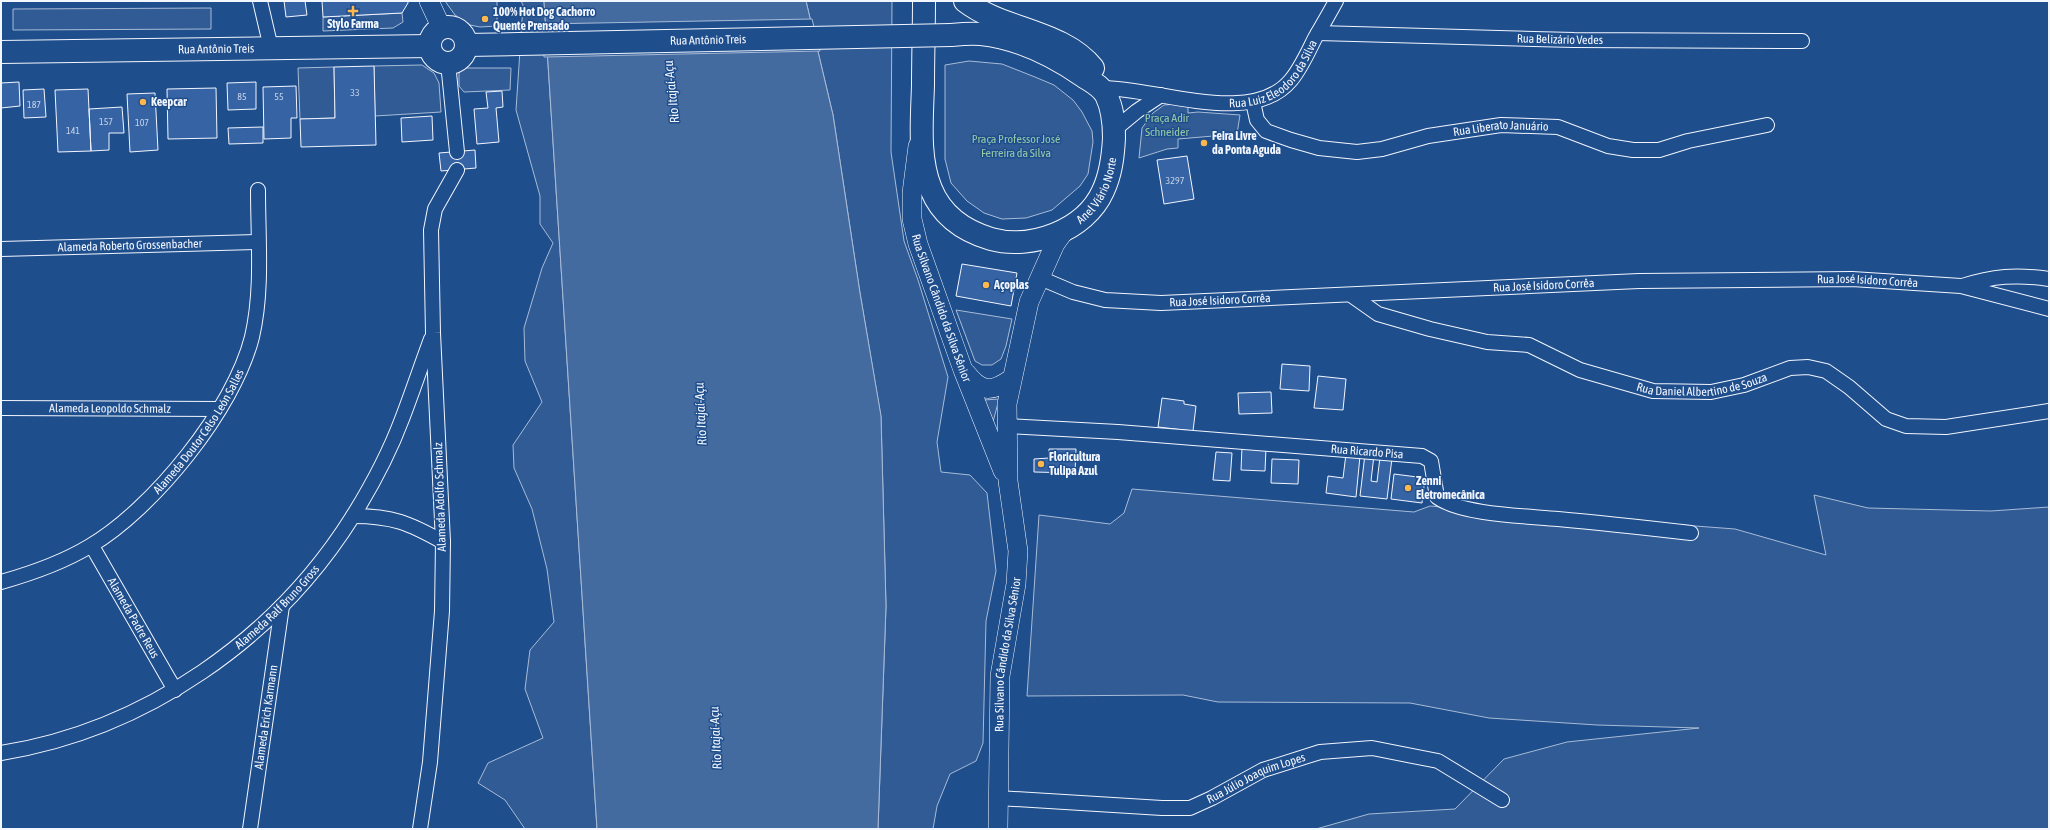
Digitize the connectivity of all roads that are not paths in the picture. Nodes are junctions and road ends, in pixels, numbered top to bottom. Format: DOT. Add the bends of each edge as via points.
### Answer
graph roads {
  1 [pos="260,1"];
  2 [pos="429,1"];
  3 [pos="924,1"];
  4 [pos="965,1"];
  5 [pos="1336,1"];
  6 [pos="1318,33"];
  7 [pos="951,35"];
  8 [pos="436,37"];
  9 [pos="1802,41"];
  10 [pos="466,45"];
  11 [pos="271,48"];
  12 [pos="1,52"];
  13 [pos="448,63"];
  14 [pos="1101,88"];
  15 [pos="1161,95"];
  16 [pos="1253,102"];
  17 [pos="1767,126"];
  18 [pos="922,127"];
  19 [pos="1114,130"];
  20 [pos="457,152"];
  21 [pos="457,170"];
  22 [pos="258,190"];
  23 [pos="1065,230"];
  24 [pos="258,242"];
  25 [pos="1,249"];
  26 [pos="1040,278"];
  27 [pos="2049,279"];
  28 [pos="1961,286"];
  29 [pos="1351,295"];
  30 [pos="2049,309"];
  31 [pos="433,333"];
  32 [pos="963,370"];
  33 [pos="1011,379"];
  34 [pos="1,408"];
  35 [pos="219,409"];
  36 [pos="2049,411"];
  37 [pos="1007,426"];
  38 [pos="1008,481"];
  39 [pos="353,516"];
  40 [pos="1691,533"];
  41 [pos="443,542"];
  42 [pos="92,546"];
  43 [pos="1,582"];
  44 [pos="282,606"];
  45 [pos="175,690"];
  46 [pos="1,753"];
  47 [pos="998,798"];
  48 [pos="1502,800"];
  49 [pos="250,829"];
  50 [pos="420,829"];
  51 [pos="998,829"];
  1 -- 11 [label="street"];
  2 -- 8 [label="main road"];
  3 -- 18 [label="main road, Anel Viário Norte"];
  4 -- 14 [label="main road" via="976,10 995,19 1028,29 1068,48 1095,71"];
  5 -- 6 [label="street, Rua Luiz Eleodoro da Silva"];
  6 -- 9 [label="street, Rua Belizário Vedes" via="1574,40"];
  6 -- 16 [label="street, Rua Luiz Eleodoro da Silva" via="1290,81 1275,94"];
  7 -- 10 [label="main road, Rua Antônio Treis, bridge"];
  7 -- 14 [label="main road, Anel Viário Norte" via="981,34 1006,38 1069,66"];
  8 -- 10 [label="main road" via="453,28 465,39"];
  8 -- 11 [label="main road, Rua Antônio Treis"];
  8 -- 13 [label="main road" via="431,51 438,60"];
  10 -- 13 [label="main road" via="463,56"];
  11 -- 12 [label="main road, Rua Antônio Treis"];
  13 -- 20 [label="street"];
  14 -- 15 [label="street, Rua Luiz Eleodoro da Silva" via="1126,88"];
  14 -- 19 [label="main road, Anel Viário Norte" via="1111,107"];
  15 -- 16 [label="street, Rua Luiz Eleodoro da Silva" via="1231,105"];
  15 -- 19 [label="street" via="1136,111"];
  16 -- 17 [label="street, Rua Liberato Januário" via="1257,120 1266,131 1320,148 1357,152 1382,149 1428,136 1501,125 1558,127 1608,146 1633,150 1659,150 1688,141"];
  18 -- 23 [label="main road, Anel Viário Norte" via="925,170 931,188 938,203 959,225 976,235 998,241 1026,242 1045,239"];
  18 -- 32 [label="main road, Rua Silvano Cândido da Silva Sênior" via="912,193 912,218 918,244"];
  19 -- 23 [label="main road, Anel Viário Norte" via="1113,156 1103,192 1081,218"];
  21 -- 31 [label="street, Alameda Adolfo Schmalz" via="435,209 431,230"];
  22 -- 24 [label="street, Alameda Doutor Celso León Salles"];
  23 -- 26 [label="main road, Rua Silvano Cândido da Silva Sênior" via="1055,244"];
  24 -- 25 [label="street, Alameda Roberto Grossenbacher"];
  24 -- 35 [label="street, Alameda Doutor Celso León Salles" via="257,311 251,339 238,373"];
  26 -- 29 [label="street, Rua José Isidoro Corrêa" via="1073,292 1105,300 1161,303"];
  26 -- 33 [label="main road, Rua Silvano Cândido da Silva Sênior" via="1029,302"];
  27 -- 28 [label="street" via="2010,275 1987,278"];
  28 -- 29 [label="street, Rua José Isidoro Corrêa" via="1852,279 1639,281"];
  28 -- 30 [label="street, Rua José Isidoro Corrêa"];
  29 -- 36 [label="street, Rua Daniel Albertino de Souza" via="1378,314 1487,342 1529,345 1580,370 1653,391 1712,392 1744,385 1790,368 1808,367 1826,371 1886,419 1906,426 1946,427"];
  31 -- 39 [label="street, Alameda Ralf Bruno Gross" via="401,421"];
  31 -- 41 [label="street, Alameda Adolfo Schmalz"];
  32 -- 33 [label="main road" via="976,385 984,389 1001,386"];
  32 -- 38 [label="main road, Rua Silvano Cândido da Silva Sênior"];
  33 -- 37 [label="main road, Rua Silvano Cândido da Silva Sênior"];
  34 -- 35 [label="street, Alameda Leopoldo Schmalz"];
  35 -- 42 [label="street, Alameda Doutor Celso León Salles" via="197,443 162,485 125,521"];
  37 -- 38 [label="main road, Rua Silvano Cândido da Silva Sênior"];
  37 -- 40 [label="street, Rua Ricardo Pisa" via="1118,432 1422,456 1431,461 1437,497 1444,503 1507,515"];
  38 -- 47 [label="main road, Rua Silvano Cândido da Silva Sênior" via="1018,551 1016,584 1000,676"];
  39 -- 41 [label="street" via="379,516 400,521"];
  39 -- 44 [label="street, Alameda Ralf Bruno Gross" via="321,562"];
  41 -- 50 [label="street, Alameda Adolfo Schmalz" via="442,611 430,762"];
  42 -- 43 [label="street, Alameda Doutor Celso León Salles" via="62,562"];
  42 -- 45 [label="street, Alameda Padre Reus"];
  44 -- 45 [label="street, Alameda Ralf Bruno Gross" via="216,664"];
  44 -- 49 [label="street, Alameda Erich Karmann"];
  45 -- 46 [label="street, Alameda Ralf Bruno Gross" via="82,732 23,750"];
  47 -- 48 [label="street, Rua Júlio Joaquim Lopes" via="1190,808 1263,770 1320,752 1372,748 1438,761"];
  47 -- 51 [label="main road, Rua Silvano Cândido da Silva Sênior"];
}
